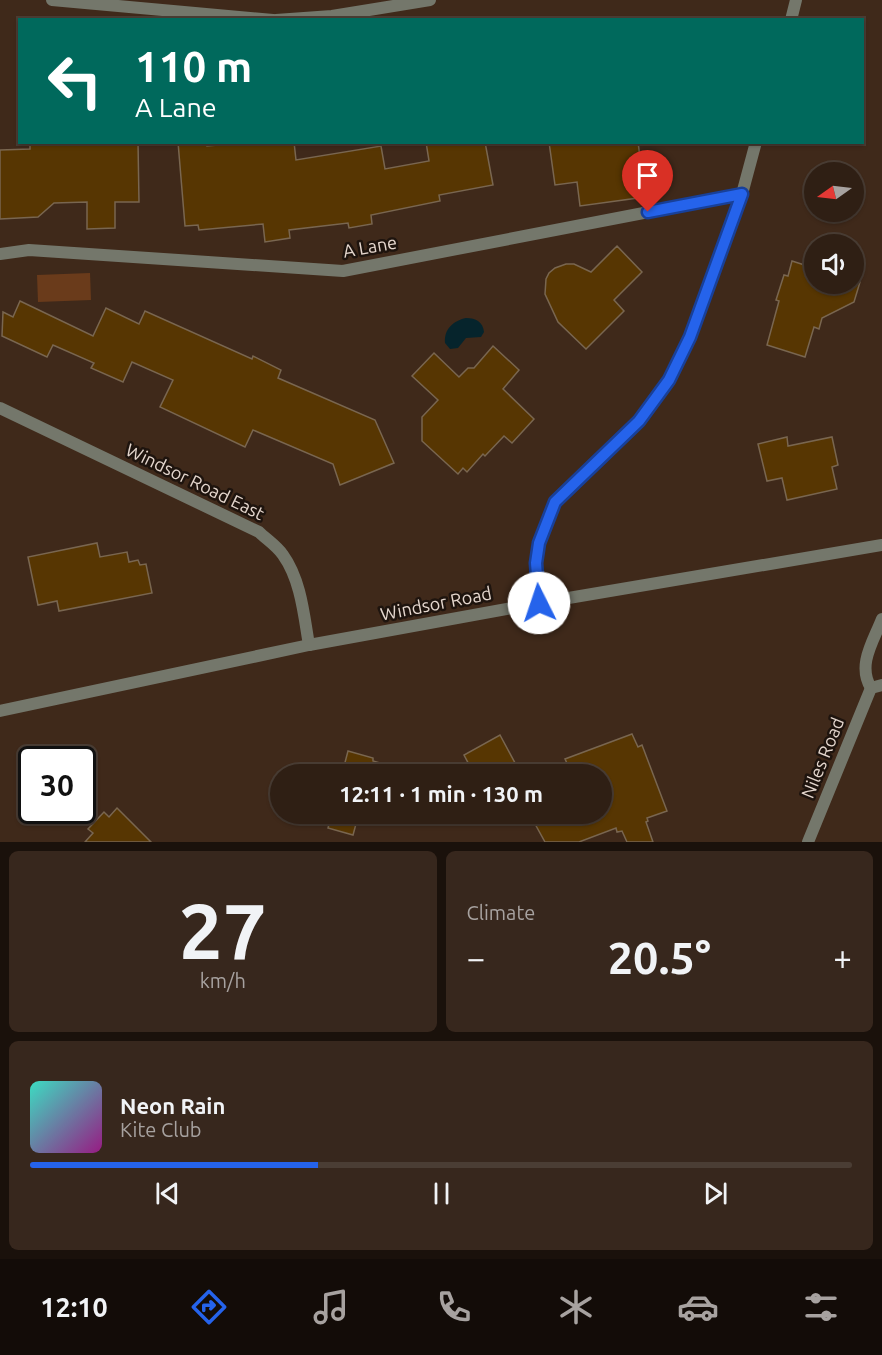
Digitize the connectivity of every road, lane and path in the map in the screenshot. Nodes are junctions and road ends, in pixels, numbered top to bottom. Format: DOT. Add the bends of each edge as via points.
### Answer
graph roads {
  1 [pos="52,0"];
  2 [pos="430,0"];
  3 [pos="796,0"];
  4 [pos="253,18"];
  5 [pos="304,18"];
  6 [pos="792,18"];
  7 [pos="755,144"];
  8 [pos="742,194"];
  9 [pos="0,254"];
  10 [pos="0,408"];
  11 [pos="882,545"];
  12 [pos="539,603"];
  13 [pos="882,619"];
  14 [pos="309,645"];
  15 [pos="878,688"];
  16 [pos="0,711"];
  17 [pos="808,842"];
  1 -- 4 [label="street"];
  2 -- 5 [label="street"];
  3 -- 6 [label="street"];
  7 -- 8 [label="street"];
  8 -- 9 [label="street, A Lane" via="343,271 29,250"];
  8 -- 12 [label="street" via="690,337 669,380 639,421 555,502 539,543"];
  10 -- 14 [label="street, Windsor Road East" via="259,532 283,554 294,576"];
  11 -- 12 [label="street, Windsor Road"];
  12 -- 14 [label="street, Windsor Road"];
  13 -- 15 [label="street, Niles Road" via="866,660 866,679"];
  14 -- 16 [label="street, Windsor Road"];
  15 -- 17 [label="street, Niles Road"];
}
